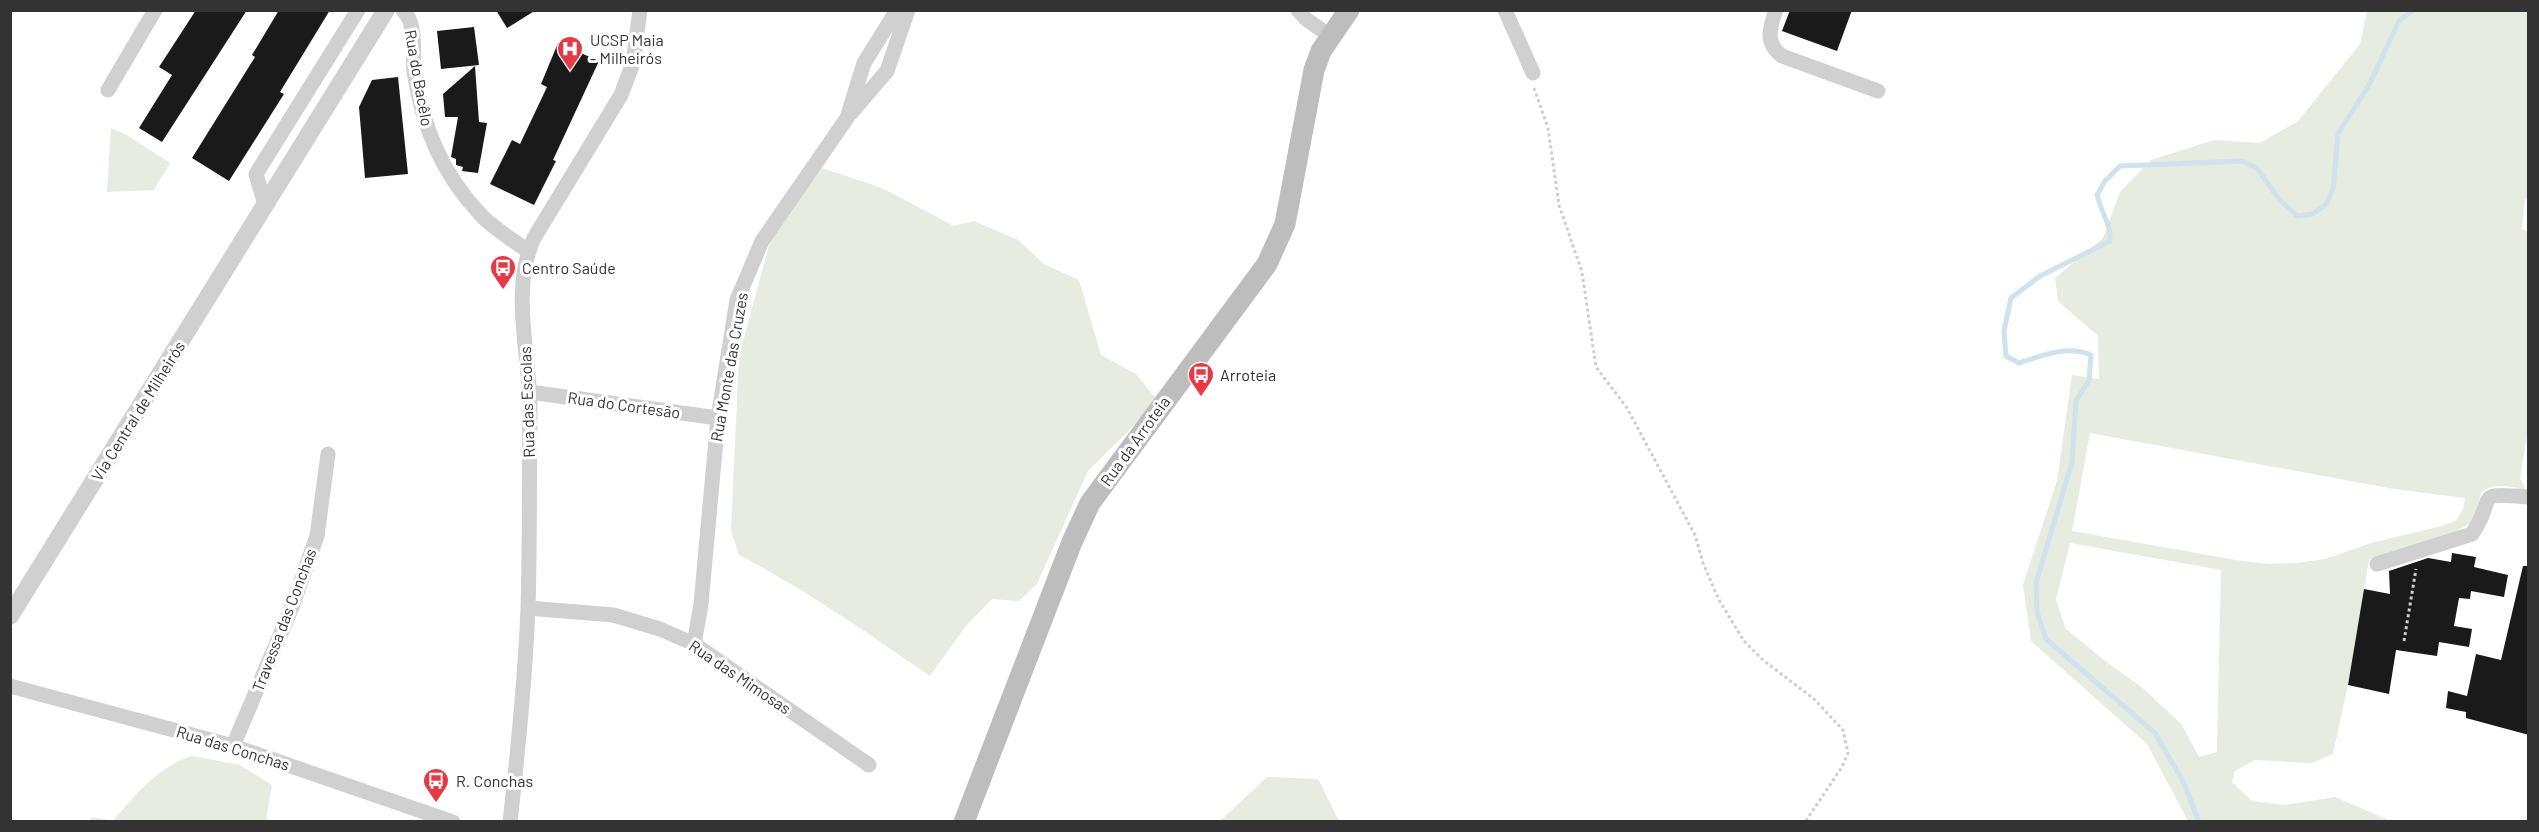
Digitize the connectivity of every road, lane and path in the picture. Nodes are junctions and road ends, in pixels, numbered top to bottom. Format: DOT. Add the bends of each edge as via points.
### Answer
graph roads {
  1 [pos="155,10"];
  2 [pos="358,10"];
  3 [pos="386,10"];
  4 [pos="403,10"];
  5 [pos="640,10"];
  6 [pos="897,10"];
  7 [pos="908,10"];
  8 [pos="1298,10"];
  9 [pos="1349,10"];
  10 [pos="1505,10"];
  11 [pos="1776,10"];
  12 [pos="1330,36"];
  13 [pos="1533,73"];
  14 [pos="108,90"];
  15 [pos="1878,91"];
  16 [pos="847,118"];
  17 [pos="265,205"];
  18 [pos="528,251"];
  19 [pos="530,392"];
  20 [pos="718,418"];
  21 [pos="328,454"];
  22 [pos="2529,497"];
  23 [pos="2419,551"];
  24 [pos="2377,564"];
  25 [pos="528,608"];
  26 [pos="10,616"];
  27 [pos="2404,641"];
  28 [pos="693,645"];
  29 [pos="10,686"];
  30 [pos="233,746"];
  31 [pos="869,765"];
  32 [pos="453,822"];
  33 [pos="510,822"];
  34 [pos="964,822"];
  35 [pos="1805,822"];
  1 -- 14 [label="street"];
  2 -- 17 [label="street" via="256,174"];
  3 -- 17 [label="street, Via Central de Milheirós"];
  4 -- 18 [label="street, Rua do Bacêlo" via="412,32 414,72 429,136 452,180 482,216"];
  5 -- 18 [label="street, Rua das Escolas" via="633,63 621,95"];
  6 -- 16 [label="street, Rua Monte das Cruzes" via="864,63"];
  7 -- 16 [label="street, Rua Monte das Cruzes" via="887,71"];
  8 -- 12 [label="street"];
  9 -- 12 [label="main road, Rua da Arroteia"];
  10 -- 13 [label="street"];
  11 -- 15 [label="street" via="1769,36 1772,49"];
  12 -- 34 [label="main road, Rua da Arroteia" via="1308,92 1285,224 1277,246 1090,503"];
  13 -- 35 [label="path" via="1532,84 1548,128 1559,204 1582,272 1596,367 1627,408 1695,535 1719,600 1744,641 1814,699 1843,730 1848,753"];
  16 -- 20 [label="street, Rua Monte das Cruzes" via="762,241 747,272 737,300"];
  17 -- 26 [label="street, Via Central de Milheirós"];
  18 -- 19 [label="street, Rua das Escolas" via="521,285"];
  19 -- 20 [label="street, Rua do Cortesão"];
  19 -- 25 [label="street, Rua das Escolas"];
  20 -- 28 [label="street, Rua Monte das Cruzes" via="701,604"];
  21 -- 30 [label="street, Travessa das Conchas" via="317,536 292,607"];
  22 -- 23 [label="street" via="2492,495 2487,498 2480,523 2472,534"];
  23 -- 24 [label="street"];
  23 -- 27 [label="path"];
  25 -- 28 [label="street, Rua das Mimosas" via="613,615 660,629"];
  25 -- 33 [label="street, Rua das Escolas"];
  28 -- 31 [label="street, Rua das Mimosas"];
  29 -- 30 [label="street, Rua das Conchas"];
  30 -- 32 [label="street, Rua das Conchas"];
}
